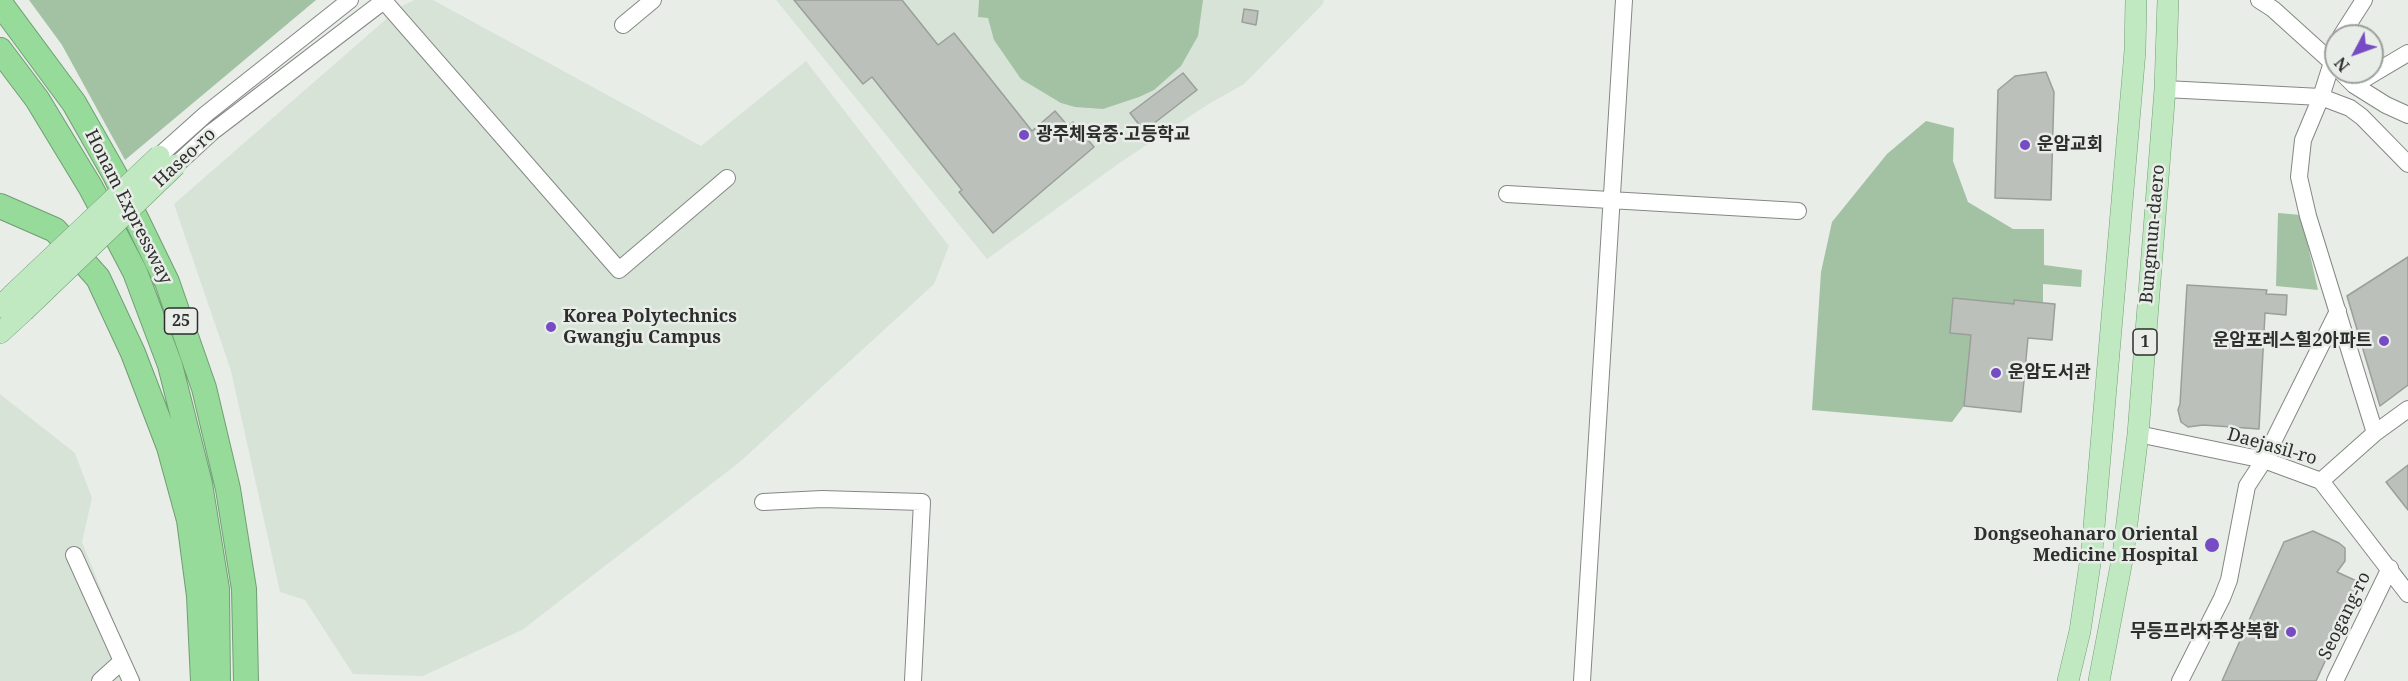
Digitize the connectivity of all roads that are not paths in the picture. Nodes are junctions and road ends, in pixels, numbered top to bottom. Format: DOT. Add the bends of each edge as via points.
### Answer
graph roads {
  1 [pos="350,0"];
  2 [pos="384,0"];
  3 [pos="653,0"];
  4 [pos="1624,0"];
  5 [pos="2136,0"];
  6 [pos="2168,0"];
  7 [pos="2259,0"];
  8 [pos="2364,0"];
  9 [pos="0,3"];
  10 [pos="2349,24"];
  11 [pos="623,25"];
  12 [pos="0,50"];
  13 [pos="2324,53"];
  14 [pos="2408,53"];
  15 [pos="2327,84"];
  16 [pos="2354,85"];
  17 [pos="2165,89"];
  18 [pos="2321,97"];
  19 [pos="2408,115"];
  20 [pos="168,160"];
  21 [pos="2408,164"];
  22 [pos="727,178"];
  23 [pos="1507,194"];
  24 [pos="1611,200"];
  25 [pos="0,206"];
  26 [pos="1798,210"];
  27 [pos="12,304"];
  28 [pos="2338,311"];
  29 [pos="0,333"];
  30 [pos="2408,409"];
  31 [pos="2375,433"];
  32 [pos="2138,434"];
  33 [pos="2264,460"];
  34 [pos="2321,481"];
  35 [pos="764,502"];
  36 [pos="74,555"];
  37 [pos="2390,568"];
  38 [pos="2408,594"];
  39 [pos="121,662"];
  40 [pos="100,681"];
  41 [pos="131,681"];
  42 [pos="203,681"];
  43 [pos="218,681"];
  44 [pos="246,681"];
  45 [pos="913,681"];
  46 [pos="1582,681"];
  47 [pos="2068,681"];
  48 [pos="2099,681"];
  49 [pos="2180,681"];
  50 [pos="2335,681"];
  1 -- 20 [label="street, Haseo-ro" via="206,114"];
  2 -- 20 [label="street, Haseo-ro" via="212,132"];
  2 -- 22 [label="street" via="619,270"];
  3 -- 11 [label="street"];
  4 -- 24 [label="street"];
  5 -- 47 [label="main road, Bungmun-daero / 1" via="2135,51 2092,550"];
  6 -- 17 [label="main road, Bungmun-daero / 1"];
  7 -- 13 [label="street"];
  8 -- 10 [label="street"];
  9 -- 44 [label="highway, Honam Expressway / 25" via="75,103 167,282 204,388 228,489 244,589"];
  12 -- 43 [label="highway, Honam Expressway / 25" via="37,99 92,188 135,272 170,365 200,484 217,589"];
  14 -- 16 [label="street"];
  15 -- 18 [label="street"];
  16 -- 19 [label="street"];
  17 -- 18 [label="street"];
  17 -- 32 [label="main road, Bungmun-daero / 1"];
  18 -- 21 [label="street" via="2362,117"];
  18 -- 28 [label="street" via="2303,140 2299,177"];
  20 -- 27 [label="main road, Haseo-ro, bridge"];
  23 -- 24 [label="street"];
  24 -- 26 [label="street"];
  24 -- 46 [label="street"];
  25 -- 42 [label="highway" via="55,230 98,278 133,352 169,447 189,520 199,596"];
  27 -- 29 [label="main road, Haseo-ro"];
  28 -- 31 [label="street"];
  28 -- 33 [label="street"];
  30 -- 31 [label="street, Daejasil-ro"];
  31 -- 34 [label="street, Daejasil-ro"];
  32 -- 33 [label="street, Daejasil-ro"];
  32 -- 48 [label="main road, Bungmun-daero / 1" via="2123,555"];
  33 -- 34 [label="street, Daejasil-ro"];
  33 -- 49 [label="street" via="2251,477 2244,497 2234,560 2222,598"];
  34 -- 37 [label="street, Seogang-ro"];
  35 -- 45 [label="street" via="922,502"];
  36 -- 39 [label="street"];
  37 -- 38 [label="street, Seogang-ro"];
  37 -- 50 [label="street, Seogang-ro"];
  39 -- 40 [label="street"];
  39 -- 41 [label="street"];
}
